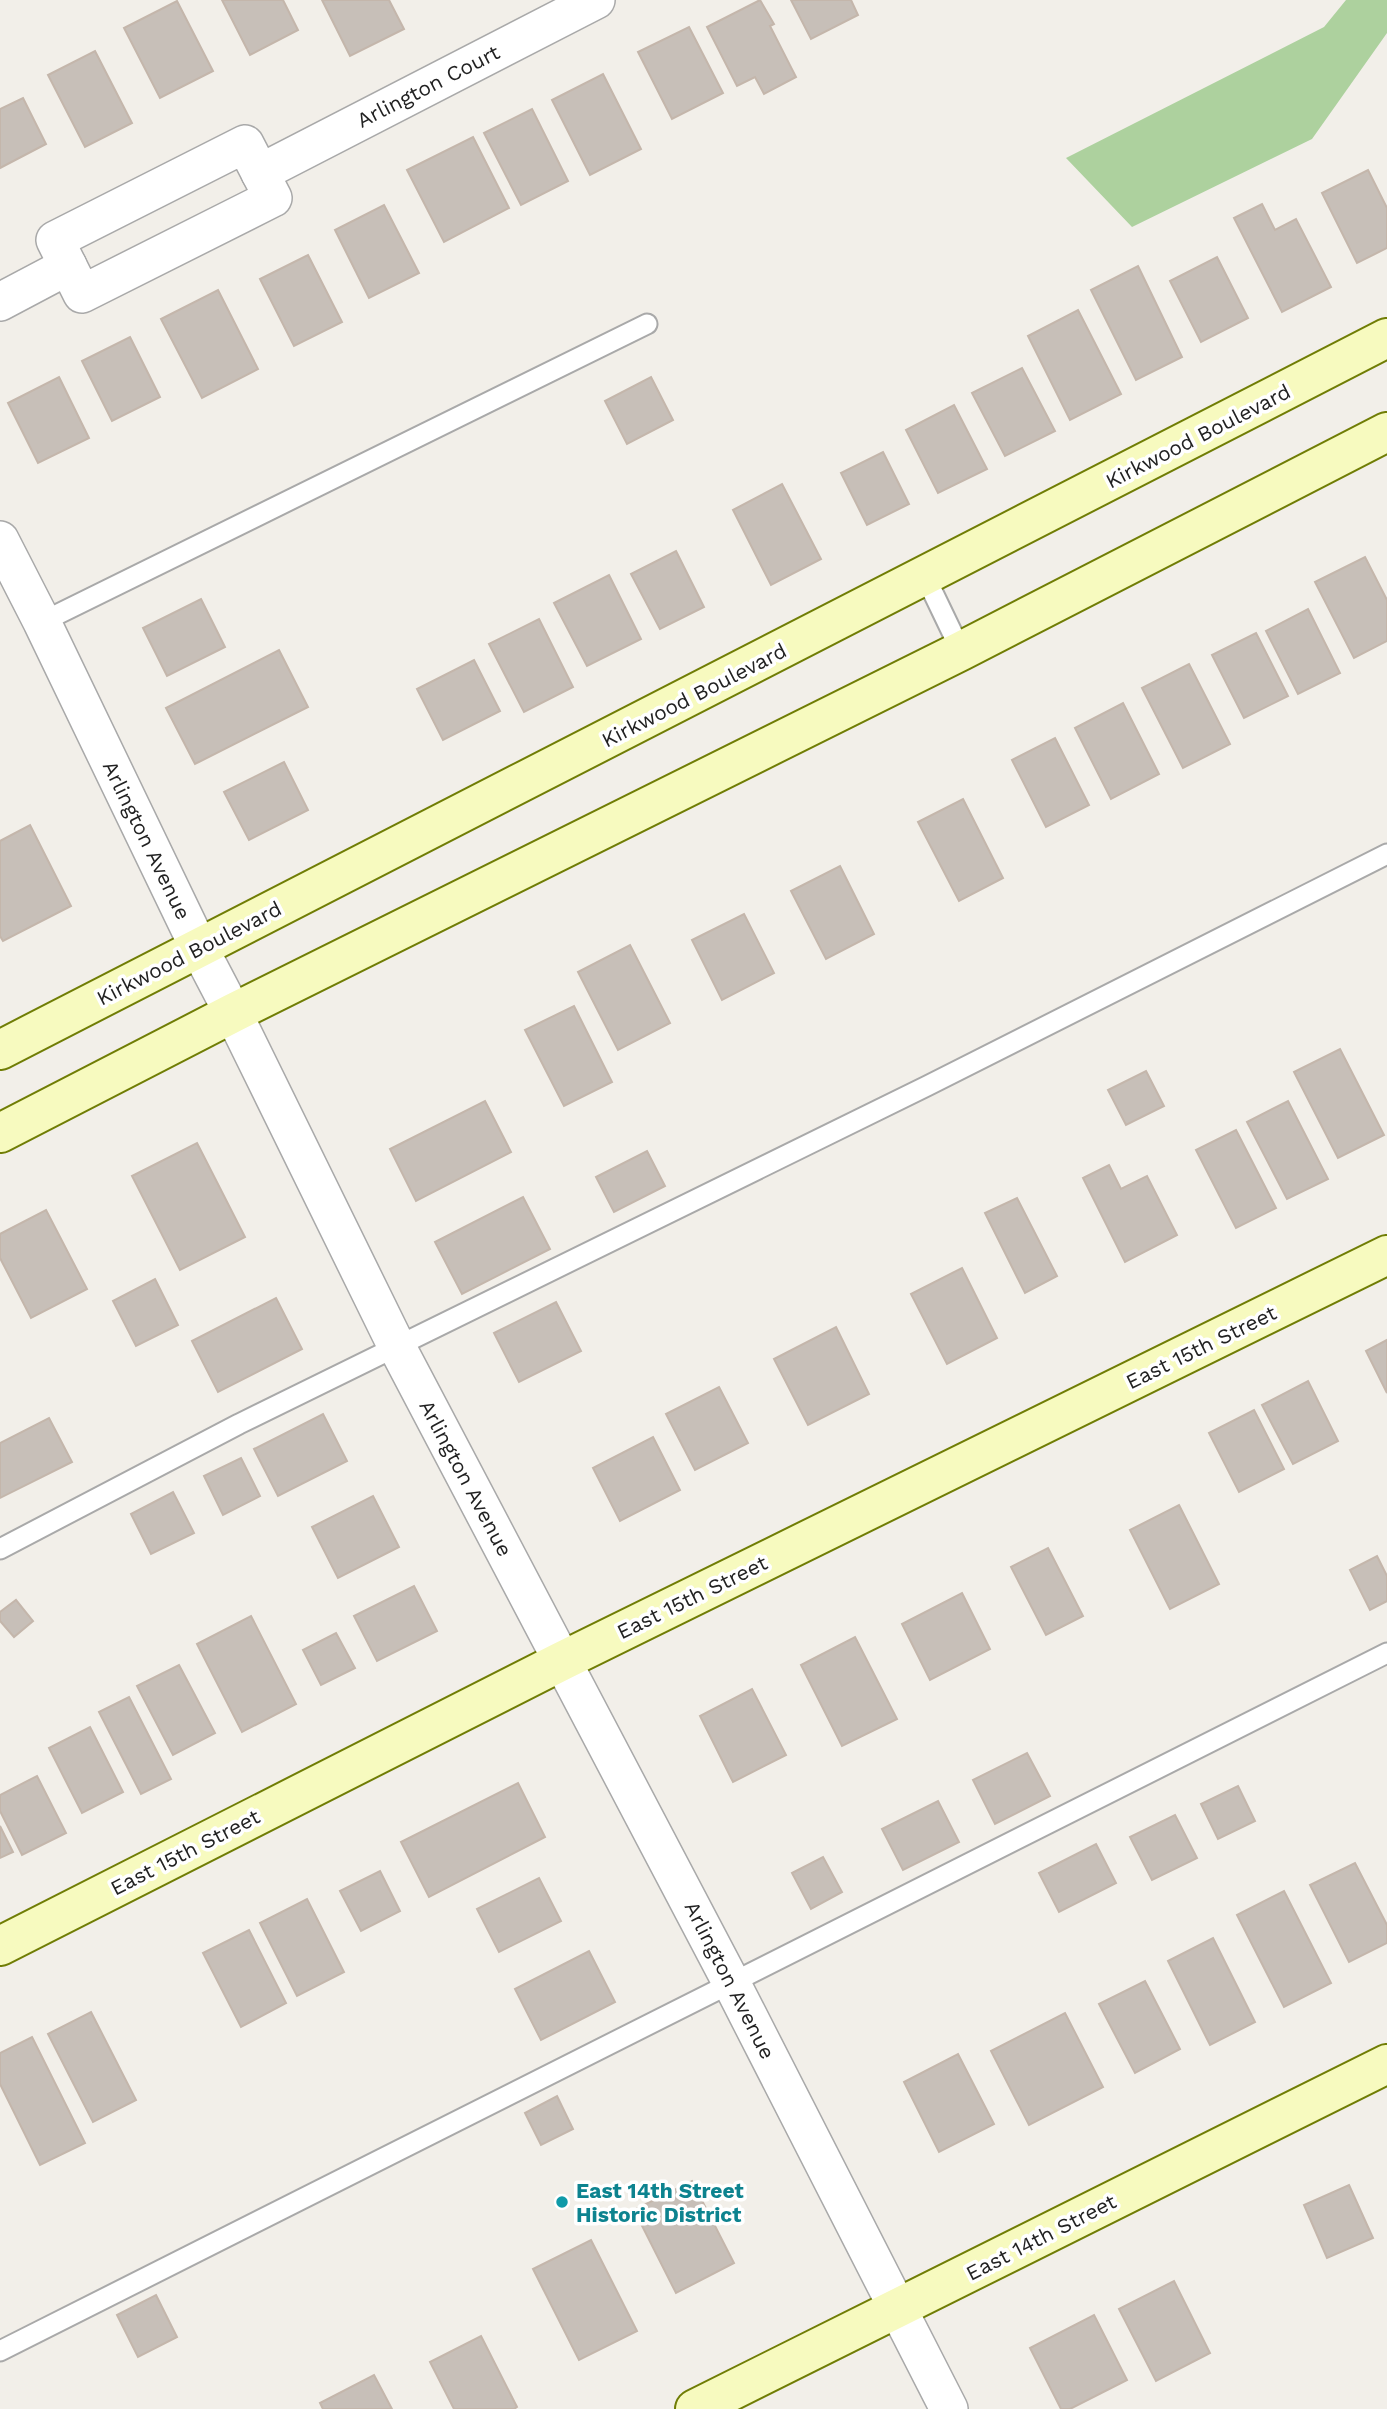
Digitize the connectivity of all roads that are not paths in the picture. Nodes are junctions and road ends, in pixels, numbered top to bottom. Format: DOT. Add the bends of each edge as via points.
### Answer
graph roads {
  1 [pos="596,0"];
  2 [pos="260,173"];
  3 [pos="68,266"];
  4 [pos="0,302"];
  5 [pos="647,324"];
  6 [pos="1387,338"];
  7 [pos="1387,432"];
  8 [pos="0,540"];
  9 [pos="925,576"];
  10 [pos="42,622"];
  11 [pos="961,651"];
  12 [pos="1387,854"];
  13 [pos="198,948"];
  14 [pos="233,1013"];
  15 [pos="0,1050"];
  16 [pos="0,1133"];
  17 [pos="1387,1255"];
  18 [pos="396,1345"];
  19 [pos="0,1549"];
  20 [pos="1387,1653"];
  21 [pos="562,1661"];
  22 [pos="0,1946"];
  23 [pos="732,1984"];
  24 [pos="1387,2064"];
  25 [pos="899,2308"];
  26 [pos="0,2351"];
  27 [pos="695,2409"];
  28 [pos="949,2409"];
  1 -- 2 [label="street, Arlington Court"];
  2 -- 3 [label="street" via="273,198 82,294"];
  2 -- 3 [label="street" via="245,144 55,240"];
  3 -- 4 [label="street"];
  5 -- 10 [label="lane"];
  6 -- 9 [label="street, Kirkwood Boulevard"];
  7 -- 11 [label="street"];
  8 -- 10 [label="street, Arlington Avenue"];
  9 -- 11 [label="lane"];
  9 -- 13 [label="street, Kirkwood Boulevard"];
  10 -- 13 [label="street, Arlington Avenue"];
  11 -- 14 [label="street"];
  12 -- 18 [label="lane" via="927,1086"];
  13 -- 14 [label="street, Arlington Avenue"];
  13 -- 15 [label="street, Kirkwood Boulevard"];
  14 -- 16 [label="street"];
  14 -- 18 [label="street, Arlington Avenue"];
  17 -- 21 [label="street, East 15th Street"];
  18 -- 19 [label="lane"];
  18 -- 21 [label="street, Arlington Avenue"];
  20 -- 23 [label="lane"];
  21 -- 22 [label="street, East 15th Street"];
  21 -- 23 [label="street, Arlington Avenue"];
  23 -- 25 [label="street, Arlington Avenue"];
  23 -- 26 [label="lane"];
  24 -- 25 [label="street, East 14th Street"];
  25 -- 27 [label="street, East 14th Street"];
  25 -- 28 [label="street, Arlington Avenue"];
}
